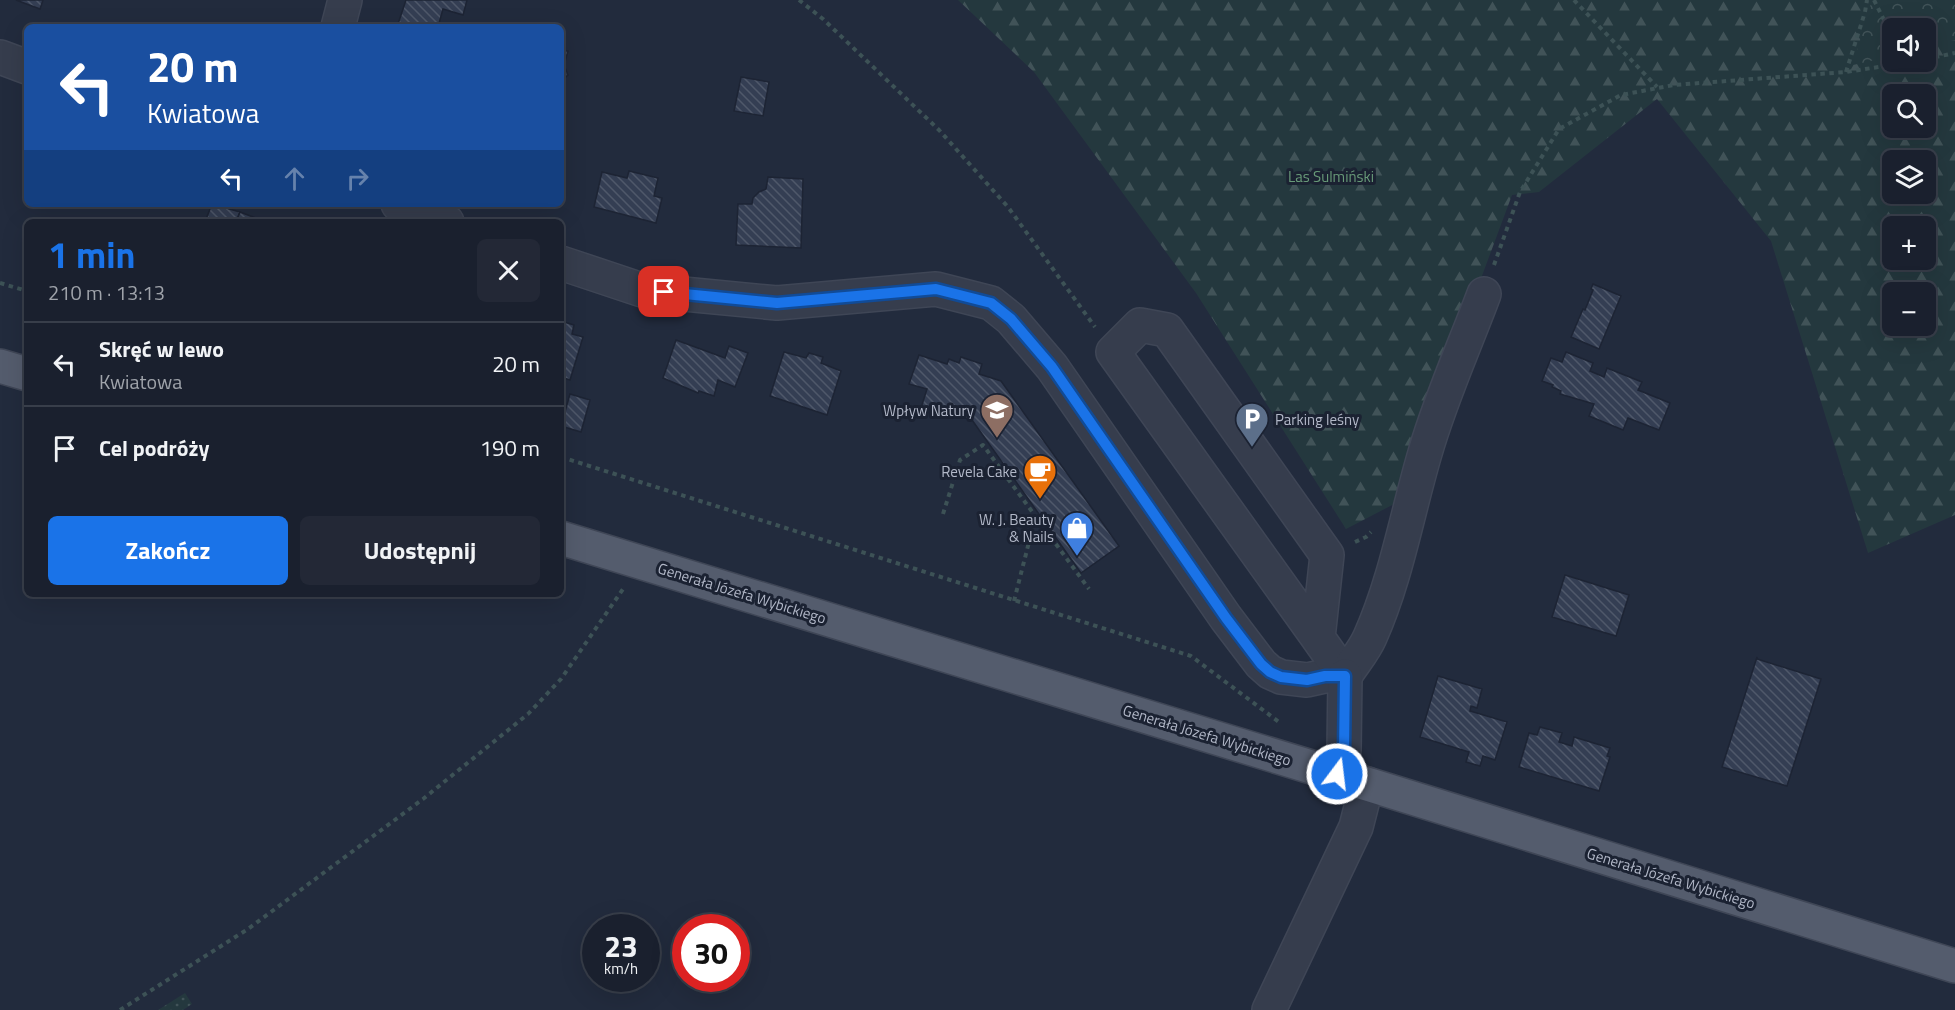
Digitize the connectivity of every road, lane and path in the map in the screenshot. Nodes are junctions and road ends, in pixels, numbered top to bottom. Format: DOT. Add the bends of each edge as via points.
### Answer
graph roads {
  1 [pos="345,0"];
  2 [pos="799,0"];
  3 [pos="1574,0"];
  4 [pos="1867,0"];
  5 [pos="1874,0"];
  6 [pos="1883,18"];
  7 [pos="339,24"];
  8 [pos="1955,53"];
  9 [pos="0,57"];
  10 [pos="1936,57"];
  11 [pos="24,66"];
  12 [pos="1882,66"];
  13 [pos="1846,72"];
  14 [pos="1657,88"];
  15 [pos="406,207"];
  16 [pos="439,219"];
  17 [pos="564,263"];
  18 [pos="0,283"];
  19 [pos="24,290"];
  20 [pos="1484,294"];
  21 [pos="1113,352"];
  22 [pos="0,366"];
  23 [pos="24,373"];
  24 [pos="564,458"];
  25 [pos="1409,510"];
  26 [pos="943,514"];
  27 [pos="1045,530"];
  28 [pos="564,539"];
  29 [pos="1327,555"];
  30 [pos="641,563"];
  31 [pos="1089,589"];
  32 [pos="1014,601"];
  33 [pos="1318,638"];
  34 [pos="1345,676"];
  35 [pos="1281,724"];
  36 [pos="1352,779"];
  37 [pos="1955,966"];
  38 [pos="120,1010"];
  39 [pos="1269,1010"];
  1 -- 7 [label="street"];
  2 -- 21 [label="path" via="939,130 1008,207"];
  3 -- 14 [label="path"];
  4 -- 13 [label="path"];
  5 -- 6 [label="path"];
  8 -- 10 [label="path"];
  9 -- 11 [label="street"];
  12 -- 13 [label="path"];
  13 -- 14 [label="path"];
  14 -- 20 [label="path" via="1621,95 1559,129 1520,192"];
  15 -- 16 [label="street"];
  17 -- 34 [label="street" via="642,290 777,303 936,289 991,303 1011,319 1052,367 1261,664 1281,677 1307,680"];
  18 -- 19 [label="path"];
  20 -- 25 [label="street" via="1426,450"];
  21 -- 29 [label="street" via="1140,325 1167,330"];
  21 -- 33 [label="street"];
  22 -- 23 [label="main road"];
  24 -- 32 [label="path"];
  25 -- 29 [label="path" via="1388,516 1366,537"];
  25 -- 34 [label="street" via="1401,549 1369,640"];
  26 -- 27 [label="path" via="960,460 983,445"];
  27 -- 31 [label="path"];
  27 -- 32 [label="path" via="1029,542"];
  28 -- 30 [label="main road, Generała Józefa Wybickiego"];
  29 -- 33 [label="street"];
  30 -- 36 [label="main road, Generała Józefa Wybickiego"];
  30 -- 38 [label="path" via="561,679 528,714 248,929"];
  32 -- 35 [label="path" via="1191,656"];
  33 -- 34 [label="street"];
  34 -- 36 [label="street" via="1344,750"];
  36 -- 37 [label="main road, Generała Józefa Wybickiego"];
  36 -- 39 [label="street" via="1356,827"];
}
